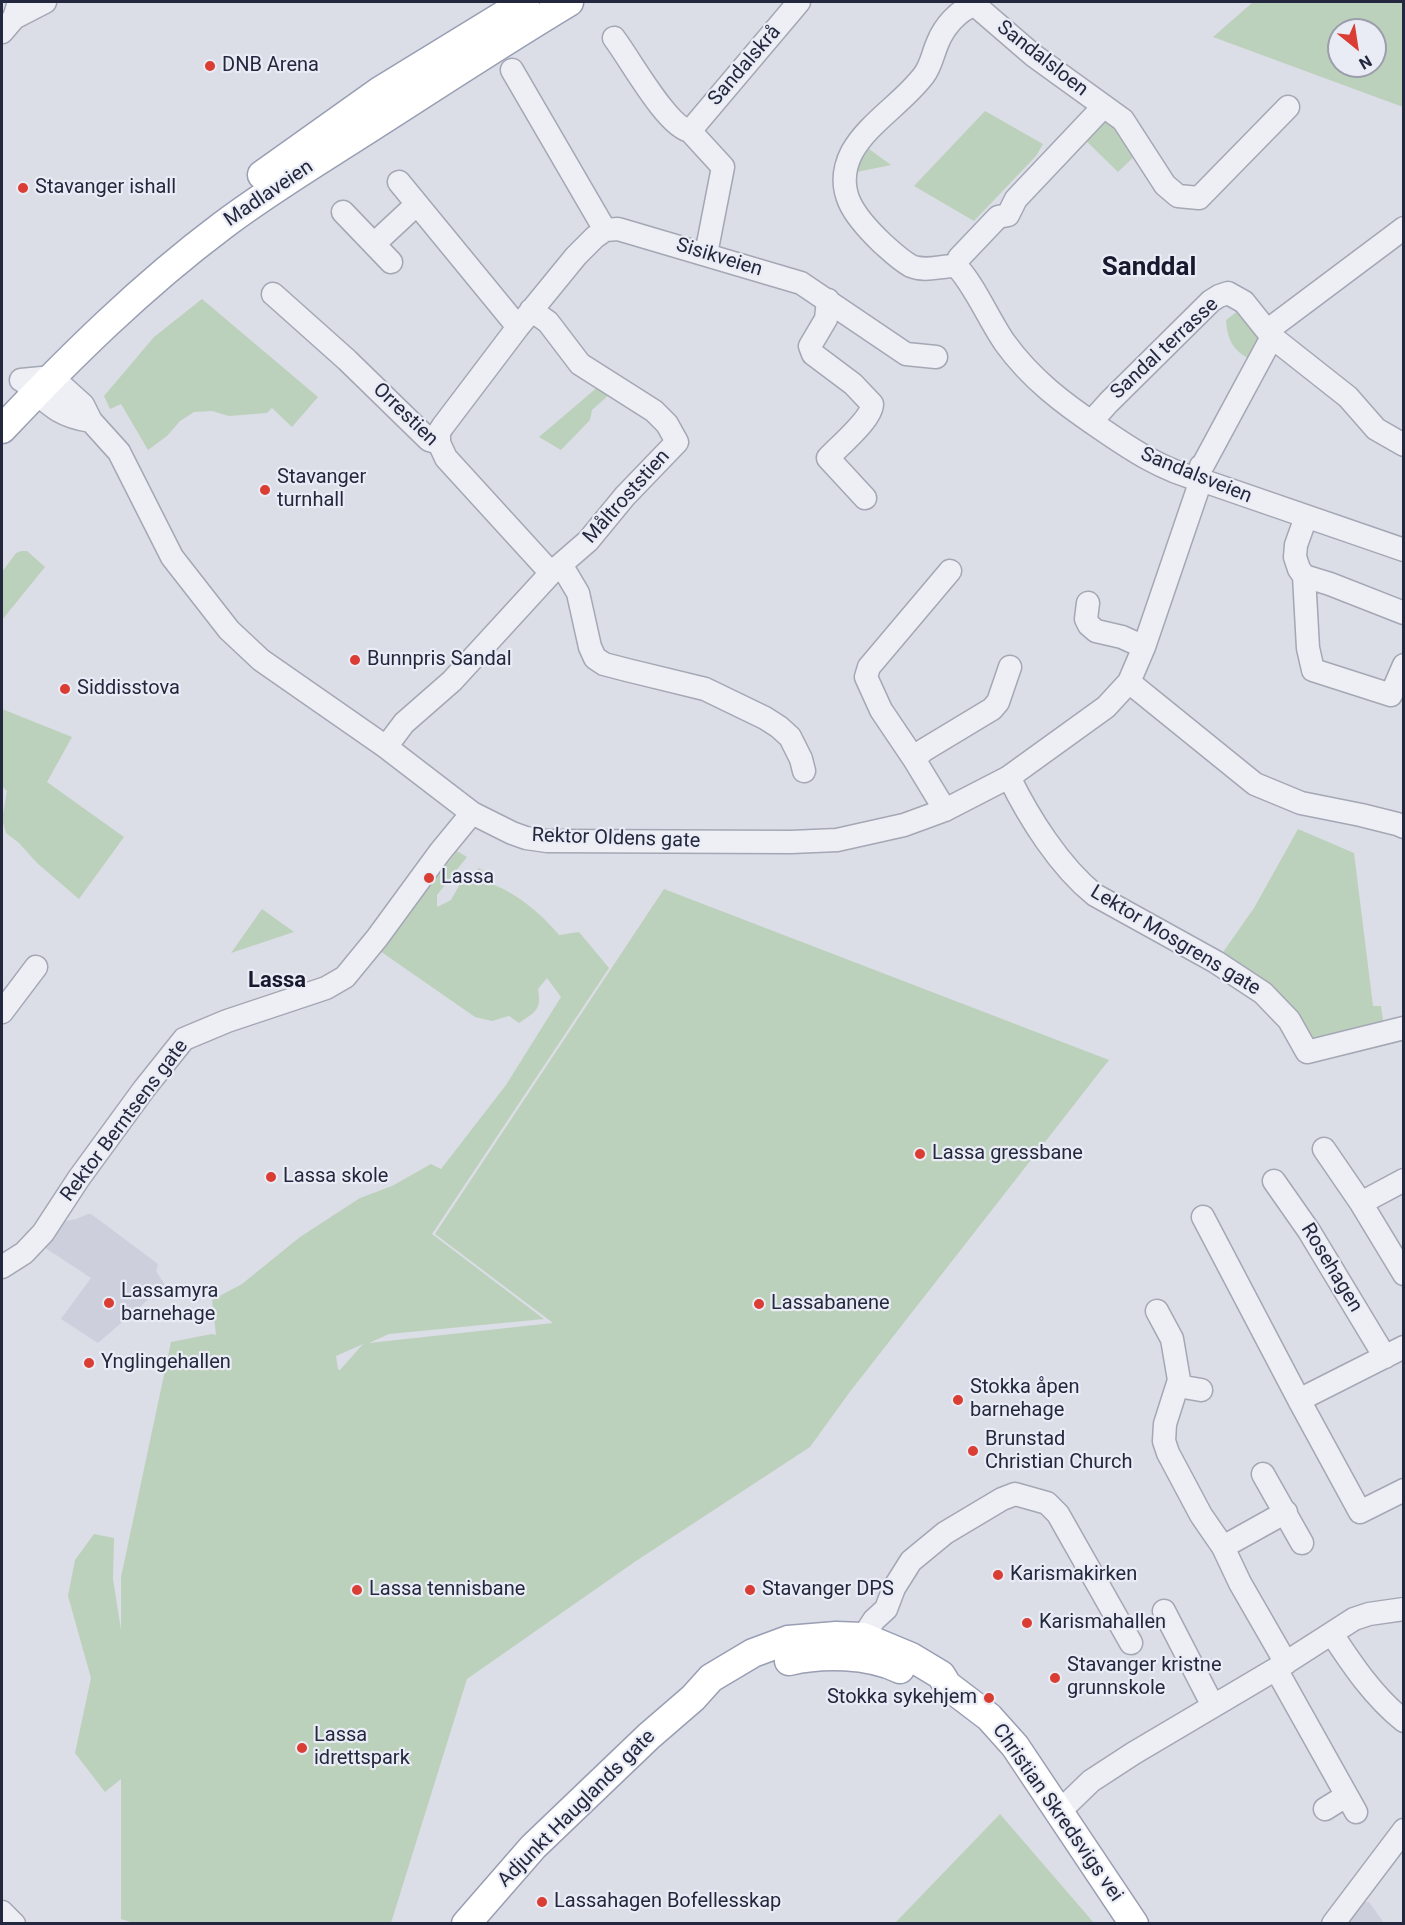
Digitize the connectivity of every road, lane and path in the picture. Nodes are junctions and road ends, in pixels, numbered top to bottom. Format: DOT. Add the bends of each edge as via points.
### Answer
graph roads {
  1 [pos="45,2"];
  2 [pos="525,2"];
  3 [pos="569,2"];
  4 [pos="799,2"];
  5 [pos="9,15"];
  6 [pos="615,38"];
  7 [pos="512,70"];
  8 [pos="1104,106"];
  9 [pos="1288,107"];
  10 [pos="690,131"];
  11 [pos="399,182"];
  12 [pos="417,204"];
  13 [pos="343,213"];
  14 [pos="1404,228"];
  15 [pos="605,230"];
  16 [pos="374,244"];
  17 [pos="706,254"];
  18 [pos="391,262"];
  19 [pos="956,266"];
  20 [pos="273,294"];
  21 [pos="828,300"];
  22 [pos="525,318"];
  23 [pos="1270,333"];
  24 [pos="936,357"];
  25 [pos="37,383"];
  26 [pos="2,402"];
  27 [pos="1091,422"];
  28 [pos="2,429"];
  29 [pos="439,443"];
  30 [pos="1404,445"];
  31 [pos="1201,473"];
  32 [pos="865,498"];
  33 [pos="1306,517"];
  34 [pos="1404,550"];
  35 [pos="557,570"];
  36 [pos="950,571"];
  37 [pos="1304,576"];
  38 [pos="1088,603"];
  39 [pos="1404,613"];
  40 [pos="1144,647"];
  41 [pos="1404,665"];
  42 [pos="1010,667"];
  43 [pos="1129,682"];
  44 [pos="386,747"];
  45 [pos="914,759"];
  46 [pos="804,771"];
  47 [pos="1009,777"];
  48 [pos="945,810"];
  49 [pos="472,813"];
  50 [pos="1404,827"];
  51 [pos="36,967"];
  52 [pos="2,1012"];
  53 [pos="1404,1028"];
  54 [pos="1323,1149"];
  55 [pos="1404,1179"];
  56 [pos="1274,1181"];
  57 [pos="1361,1203"];
  58 [pos="1203,1217"];
  59 [pos="2,1267"];
  60 [pos="1404,1274"];
  61 [pos="1157,1311"];
  62 [pos="1394,1352"];
  63 [pos="1178,1386"];
  64 [pos="1201,1390"];
  65 [pos="1299,1400"];
  66 [pos="1263,1473"];
  67 [pos="1402,1494"];
  68 [pos="1286,1512"];
  69 [pos="1302,1544"];
  70 [pos="1223,1547"];
  71 [pos="1404,1609"];
  72 [pos="1164,1611"];
  73 [pos="1332,1634"];
  74 [pos="1131,1643"];
  75 [pos="871,1646"];
  76 [pos="1281,1666"];
  77 [pos="1213,1706"];
  78 [pos="1404,1721"];
  79 [pos="1045,1792"];
  80 [pos="1325,1809"];
  81 [pos="1404,1830"];
  82 [pos="2,1912"];
  83 [pos="14,1923"];
  84 [pos="466,1923"];
  85 [pos="1134,1923"];
  86 [pos="1333,1923"];
  1 -- 5 [label="street"];
  2 -- 25 [label="main road, Madlaveien" via="380,91 231,198 139,270 64,338"];
  3 -- 25 [label="main road, Madlaveien" via="247,207"];
  4 -- 10 [label="street, Sandalskrå"];
  6 -- 10 [label="street" via="656,99 682,130"];
  7 -- 15 [label="street"];
  8 -- 9 [label="street, Sandalsloen" via="1123,120 1165,185 1178,196 1199,198"];
  8 -- 19 [label="street, Sandalsloen" via="1016,199 1008,215 998,217"];
  8 -- 19 [label="street, Sandalsloen" via="1033,55 975,5 962,10 944,30 925,74 858,144 845,179 847,200 853,212 897,257 928,269"];
  10 -- 17 [label="street" via="723,167"];
  11 -- 12 [label="street"];
  12 -- 16 [label="street"];
  12 -- 22 [label="street"];
  13 -- 16 [label="street"];
  14 -- 23 [label="street"];
  15 -- 17 [label="street, Sisikveien" via="618,229"];
  15 -- 22 [label="street" via="576,256"];
  16 -- 18 [label="street"];
  17 -- 21 [label="street, Sisikveien" via="801,283"];
  19 -- 27 [label="street, Sandalsveien" via="1005,343 1038,382"];
  20 -- 29 [label="street, Orrestien" via="429,440"];
  21 -- 24 [label="street, Sisikveien" via="906,354"];
  21 -- 32 [label="street" via="826,319 810,346 813,354 872,404 868,415 828,458"];
  22 -- 29 [label="street" via="443,426"];
  22 -- 35 [label="street, Måltroststien" via="548,322 580,364 654,411 677,442 588,542"];
  23 -- 27 [label="street, Sandal terrasse" via="1244,302 1228,293 1219,296"];
  23 -- 30 [label="street, Sandal terrasse" via="1348,397 1376,429"];
  23 -- 31 [label="street"];
  25 -- 26 [label="main road, Madlaveien"];
  25 -- 28 [label="main road, Madlaveien"];
  25 -- 44 [label="street, Rektor Oldens gate" via="54,409 91,421 119,452 172,557 228,630 261,660"];
  27 -- 31 [label="street, Sandalsveien" via="1152,463 1184,476"];
  29 -- 35 [label="street, Orrestien" via="446,458"];
  31 -- 33 [label="street, Sandalsveien"];
  31 -- 40 [label="street, Rektor Oldens gate"];
  33 -- 34 [label="street, Sandalsveien"];
  33 -- 37 [label="street" via="1295,557"];
  35 -- 44 [label="street" via="452,681 404,723"];
  35 -- 46 [label="street, Orrestien" via="578,593 595,658 604,664 717,693 765,718 790,737"];
  36 -- 45 [label="street" via="869,667 866,677 881,710"];
  37 -- 39 [label="street"];
  37 -- 41 [label="street" via="1313,670 1391,695"];
  38 -- 40 [label="street" via="1086,619 1096,631"];
  40 -- 43 [label="street, Rektor Oldens gate"];
  42 -- 45 [label="street" via="992,709"];
  43 -- 47 [label="street, Rektor Oldens gate" via="1106,707"];
  43 -- 50 [label="street" via="1255,784 1301,803"];
  44 -- 49 [label="street, Rektor Oldens gate"];
  45 -- 48 [label="street"];
  47 -- 48 [label="street, Rektor Oldens gate"];
  47 -- 53 [label="street, Lektor Mosgrens gate" via="1055,854 1080,883 1263,993 1289,1020 1307,1052"];
  48 -- 49 [label="street, Rektor Oldens gate" via="904,825 837,840 790,842 547,841 526,838"];
  49 -- 59 [label="street, Rektor Berntsens gate" via="345,976 326,988 184,1039 42,1233 24,1253"];
  51 -- 52 [label="street"];
  54 -- 57 [label="street"];
  55 -- 57 [label="street"];
  56 -- 62 [label="street, Rosehagen"];
  57 -- 60 [label="street"];
  58 -- 65 [label="street"];
  61 -- 63 [label="street" via="1172,1339"];
  62 -- 65 [label="street, Rosehagen"];
  63 -- 64 [label="street"];
  63 -- 70 [label="street" via="1165,1424 1164,1441 1173,1466"];
  65 -- 67 [label="street" via="1360,1512"];
  66 -- 68 [label="street"];
  68 -- 69 [label="street"];
  68 -- 70 [label="street"];
  70 -- 76 [label="street"];
  71 -- 73 [label="street" via="1369,1614"];
  72 -- 77 [label="street"];
  73 -- 76 [label="street"];
  73 -- 78 [label="street" via="1386,1707"];
  74 -- 75 [label="street" via="1058,1514 1047,1503 1016,1494 983,1510 911,1561 894,1588 886,1609 888,1618"];
  75 -- 79 [label="main road, Christian Skredsvigs vei" via="911,1657 941,1675 947,1685 1000,1727"];
  75 -- 84 [label="main road, Adjunkt Hauglands gate" via="836,1636 788,1641 745,1657 711,1678 533,1846"];
  76 -- 77 [label="street"];
  76 -- 80 [label="street" via="1351,1804"];
  77 -- 79 [label="street" via="1091,1781"];
  79 -- 85 [label="main road, Christian Skredsvigs vei"];
  81 -- 86 [label="street"];
  82 -- 83 [label="street"];
}
